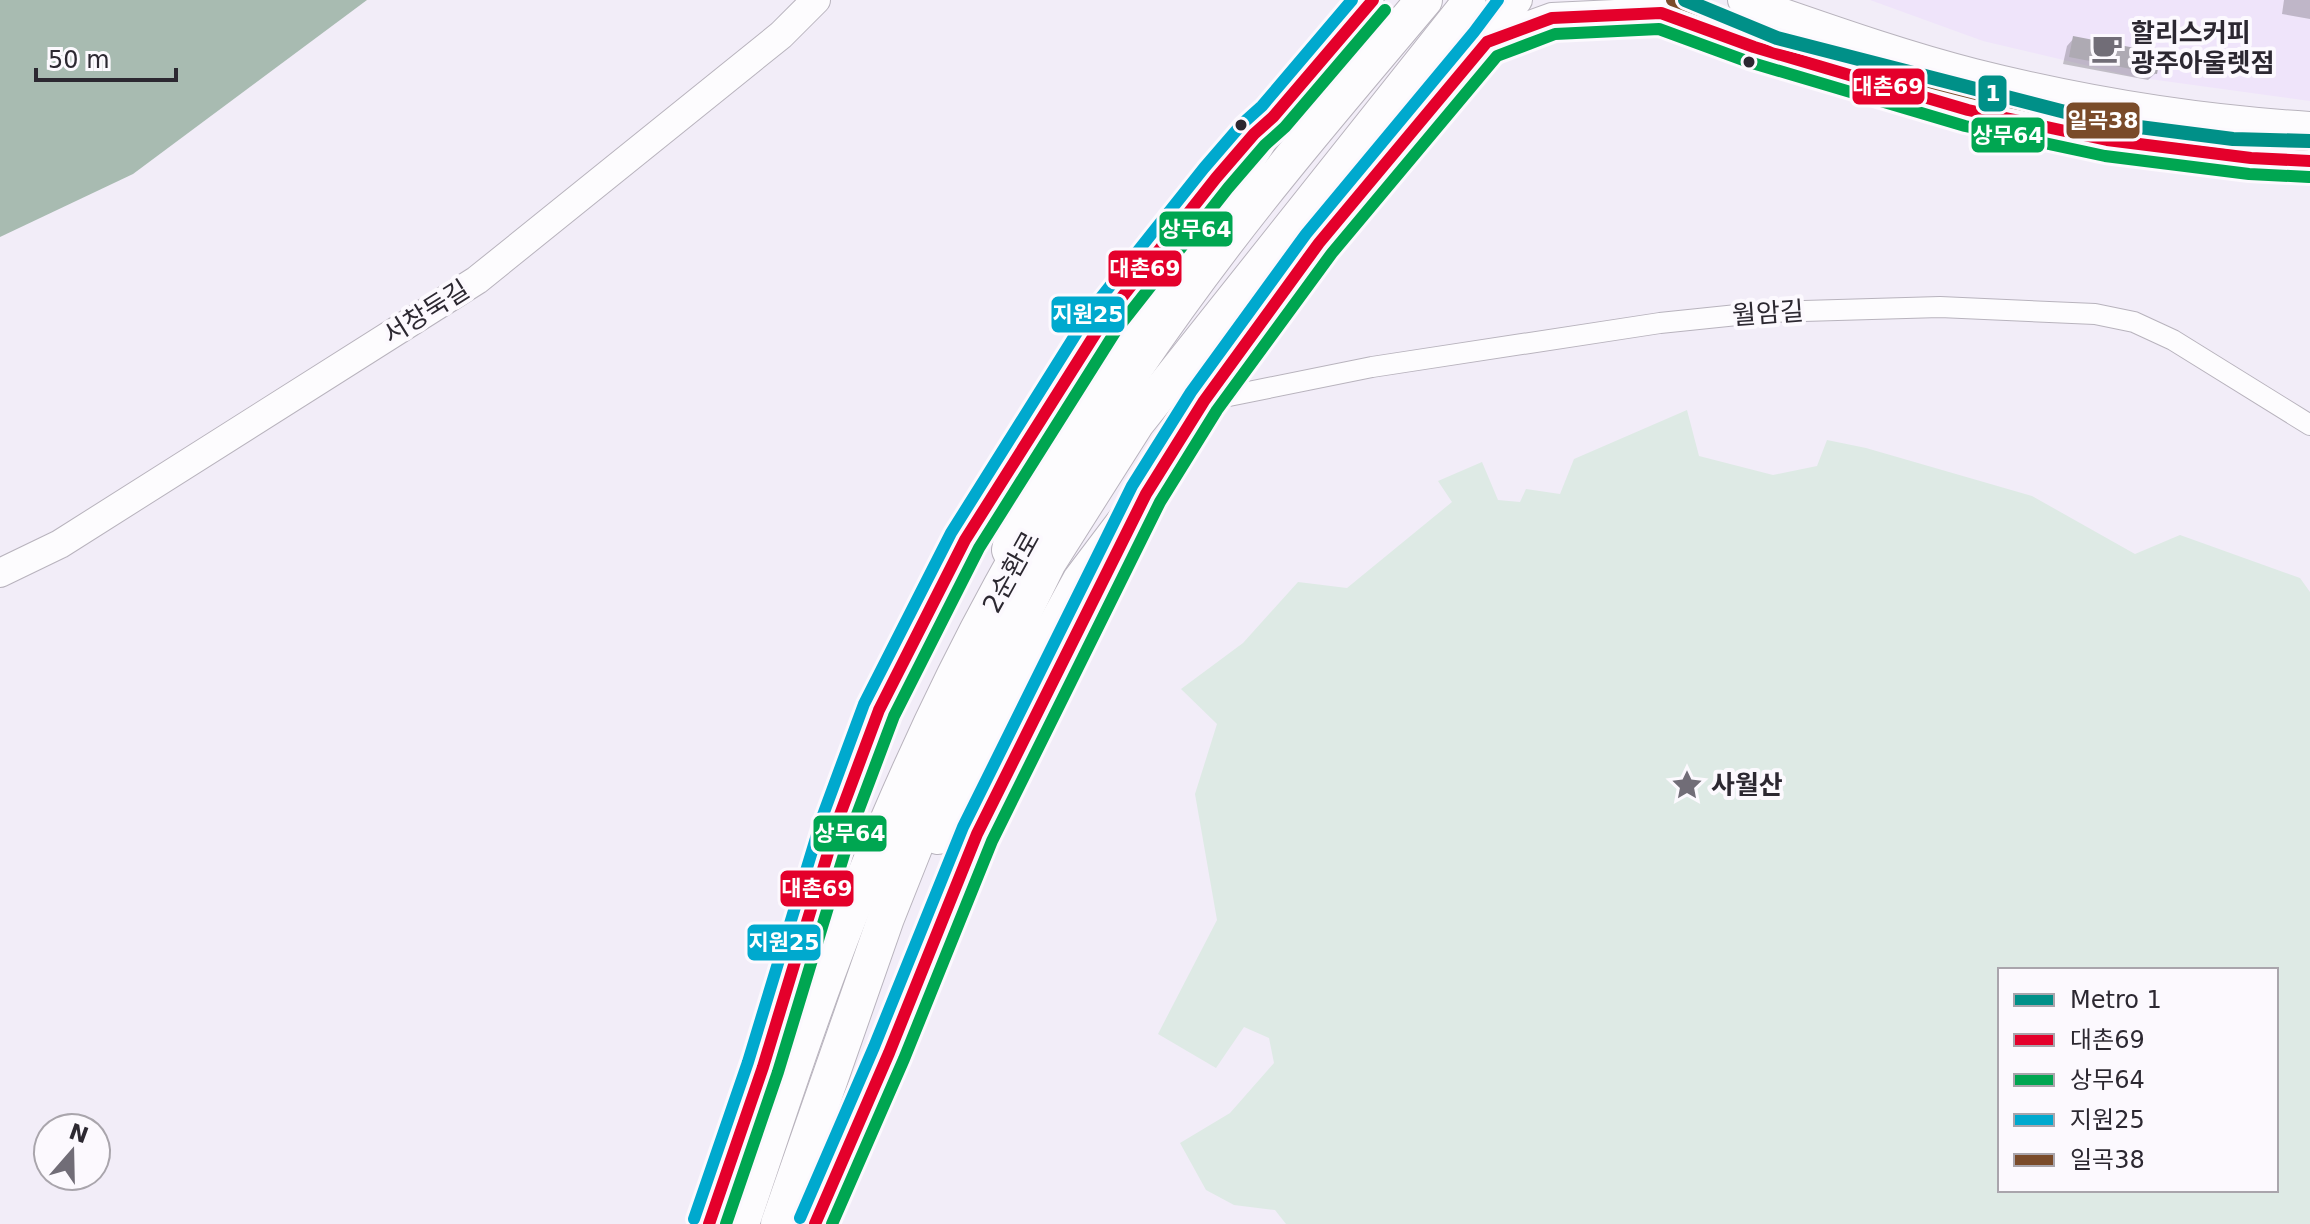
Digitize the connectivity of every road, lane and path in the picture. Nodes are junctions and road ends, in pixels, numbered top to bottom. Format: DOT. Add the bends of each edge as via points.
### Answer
graph roads {
  1 [pos="816,0"];
  2 [pos="1424,0"];
  3 [pos="1518,0"];
  4 [pos="1743,0"];
  5 [pos="1476,3"];
  6 [pos="1363,7"];
  7 [pos="1648,7"];
  8 [pos="1487,42"];
  9 [pos="1273,117"];
  10 [pos="2310,127"];
  11 [pos="2310,161"];
  12 [pos="1204,401"];
  13 [pos="2310,425"];
  14 [pos="1146,494"];
  15 [pos="0,573"];
  16 [pos="1001,586"];
  17 [pos="886,918"];
  18 [pos="709,1224"];
  19 [pos="741,1224"];
  20 [pos="779,1224"];
  21 [pos="815,1224"];
  1 -- 15 [label="street, 서창둑길" via="781,35 477,280 60,544"];
  2 -- 16 [label="highway, 2순환로" via="1212,261 1106,411"];
  3 -- 8 [label="street"];
  4 -- 10 [label="main road" via="1972,74 2087,100 2227,121"];
  5 -- 8 [label="street" via="1488,4 1493,14"];
  5 -- 17 [label="highway, 2순환로" via="1136,423 1048,562 919,835"];
  6 -- 9 [label="street"];
  7 -- 8 [label="main road" via="1552,18"];
  7 -- 11 [label="main road" via="1754,47 1968,110 2107,140"];
  8 -- 12 [label="street" via="1327,232"];
  9 -- 16 [label="highway" via="1195,242 1086,390 1021,501"];
  9 -- 18 [label="street" via="1216,178 1104,320 965,540 921,624 879,710 838,820"];
  12 -- 13 [label="street, 월암길" via="1372,367 1660,323 1766,312 1940,307 2095,314 2134,322 2173,340"];
  12 -- 14 [label="street"];
  14 -- 17 [label="highway" via="1081,580 989,756"];
  14 -- 21 [label="street" via="977,834"];
  16 -- 19 [label="highway, 2순환로" via="929,730 865,876"];
  17 -- 20 [label="highway, 2순환로"];
}
